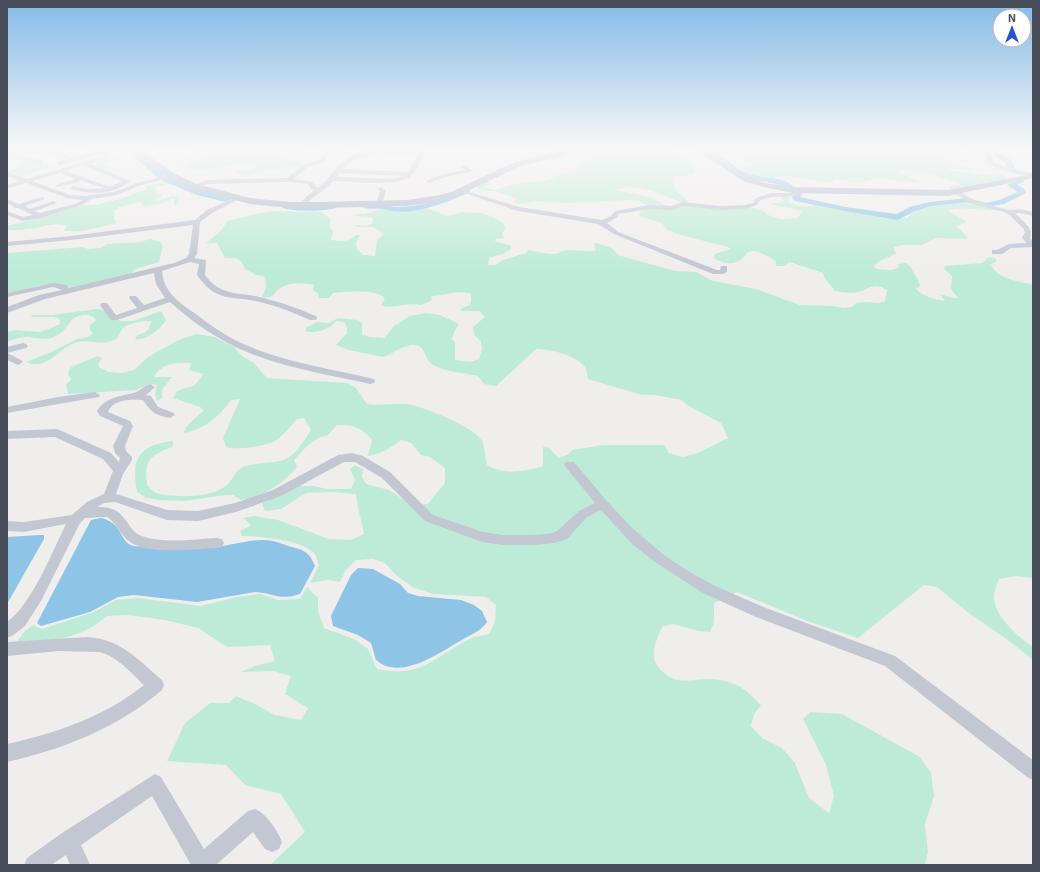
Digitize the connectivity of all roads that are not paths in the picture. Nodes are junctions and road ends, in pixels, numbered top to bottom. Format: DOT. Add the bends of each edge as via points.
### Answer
graph roads {
  1 [pos="50,188"];
  2 [pos="63,188"];
  3 [pos="73,188"];
  4 [pos="108,188"];
  5 [pos="130,188"];
  6 [pos="200,188"];
  7 [pos="313,188"];
  8 [pos="322,188"];
  9 [pos="470,188"];
  10 [pos="780,188"];
  11 [pos="976,188"];
  12 [pos="111,189"];
  13 [pos="382,189"];
  14 [pos="21,190"];
  15 [pos="58,190"];
  16 [pos="318,190"];
  17 [pos="794,190"];
  18 [pos="464,191"];
  19 [pos="956,192"];
  20 [pos="7,194"];
  21 [pos="19,198"];
  22 [pos="89,198"];
  23 [pos="238,198"];
  24 [pos="42,199"];
  25 [pos="7,201"];
  26 [pos="54,203"];
  27 [pos="379,204"];
  28 [pos="301,205"];
  29 [pos="18,206"];
  30 [pos="7,209"];
  31 [pos="29,210"];
  32 [pos="1009,212"];
  33 [pos="7,213"];
  34 [pos="1033,214"];
  35 [pos="41,216"];
  36 [pos="198,222"];
  37 [pos="602,223"];
  38 [pos="47,233"];
  39 [pos="24,243"];
  40 [pos="7,244"];
  41 [pos="995,252"];
  42 [pos="189,260"];
  43 [pos="724,268"];
  44 [pos="158,270"];
  45 [pos="67,290"];
  46 [pos="7,295"];
  47 [pos="133,298"];
  48 [pos="171,299"];
  49 [pos="104,305"];
  50 [pos="142,308"];
  51 [pos="7,310"];
  52 [pos="313,318"];
  53 [pos="23,346"];
  54 [pos="7,350"];
  55 [pos="7,356"];
  56 [pos="18,362"];
  57 [pos="370,381"];
  58 [pos="150,387"];
  59 [pos="95,395"];
  60 [pos="137,396"];
  61 [pos="7,410"];
  62 [pos="170,415"];
  63 [pos="7,435"];
  64 [pos="570,465"];
  65 [pos="119,470"];
  66 [pos="110,498"];
  67 [pos="603,505"];
  68 [pos="78,517"];
  69 [pos="7,526"];
  70 [pos="217,543"];
  71 [pos="7,631"];
  72 [pos="7,649"];
  73 [pos="7,753"];
  74 [pos="1033,771"];
  75 [pos="69,840"];
  76 [pos="272,842"];
  77 [pos="202,864"];
  78 [pos="34,865"];
  79 [pos="80,865"];
  1 -- 15 [label="street"];
  2 -- 15 [label="street"];
  3 -- 12 [label="street" via="88,192"];
  3 -- 15 [label="street"];
  4 -- 12 [label="street"];
  5 -- 22 [label="street"];
  6 -- 23 [label="main road"];
  7 -- 16 [label="street"];
  8 -- 16 [label="street"];
  9 -- 18 [label="main road"];
  10 -- 17 [label="main road"];
  11 -- 19 [label="main road"];
  13 -- 27 [label="street"];
  14 -- 20 [label="street"];
  15 -- 22 [label="street" via="69,197"];
  16 -- 28 [label="street"];
  17 -- 19 [label="main road"];
  17 -- 37 [label="street" via="793,195 771,195 745,207 720,208 682,204 667,208 646,207 619,211 614,217"];
  18 -- 27 [label="main road" via="429,201"];
  18 -- 37 [label="street" via="518,209"];
  19 -- 32 [label="street" via="976,203"];
  21 -- 25 [label="street"];
  22 -- 35 [label="street" via="77,205"];
  23 -- 28 [label="main road"];
  23 -- 36 [label="street" via="205,214"];
  24 -- 29 [label="street"];
  25 -- 29 [label="street"];
  26 -- 31 [label="street"];
  27 -- 28 [label="main road"];
  29 -- 30 [label="street"];
  29 -- 31 [label="street"];
  31 -- 35 [label="street"];
  32 -- 34 [label="street"];
  32 -- 41 [label="street" via="1026,227 1026,238 1032,245 1009,246"];
  33 -- 35 [label="street" via="22,219"];
  36 -- 39 [label="street"];
  36 -- 42 [label="street" via="193,254"];
  37 -- 43 [label="street" via="616,233 716,272 723,272"];
  38 -- 39 [label="street" via="30,235"];
  39 -- 40 [label="street"];
  42 -- 44 [label="street"];
  42 -- 52 [label="street" via="203,262 201,275 205,281 222,292 231,296 258,299"];
  44 -- 45 [label="street"];
  44 -- 48 [label="street" via="160,287"];
  45 -- 46 [label="street" via="53,285"];
  45 -- 51 [label="street" via="33,299"];
  47 -- 50 [label="street"];
  48 -- 50 [label="street"];
  48 -- 57 [label="street" via="205,326 257,353"];
  49 -- 50 [label="street" via="114,318"];
  53 -- 54 [label="street"];
  55 -- 56 [label="street"];
  58 -- 60 [label="street"];
  59 -- 61 [label="street"];
  60 -- 62 [label="street" via="146,398 154,409"];
  60 -- 65 [label="street" via="111,401 102,411 128,426 119,444 126,457"];
  63 -- 65 [label="street" via="57,433 107,456"];
  64 -- 67 [label="street"];
  65 -- 66 [label="street"];
  66 -- 67 [label="street" via="167,515 198,516 277,493 342,458 352,457 386,475 429,518 482,537 503,540 554,538 562,535 583,514"];
  66 -- 68 [label="street" via="102,499 84,509"];
  67 -- 74 [label="street" via="637,540 698,584 842,644 861,648 890,660"];
  68 -- 69 [label="street" via="24,527"];
  68 -- 70 [label="street" via="100,511 111,513 137,540 153,543"];
  68 -- 71 [label="street" via="36,597 20,621"];
  72 -- 73 [label="street" via="78,644 106,646 116,651 156,685 133,704 91,725 47,742"];
  75 -- 77 [label="street" via="155,783"];
  75 -- 78 [label="street"];
  75 -- 79 [label="street"];
  76 -- 77 [label="street" via="255,818"];
}
